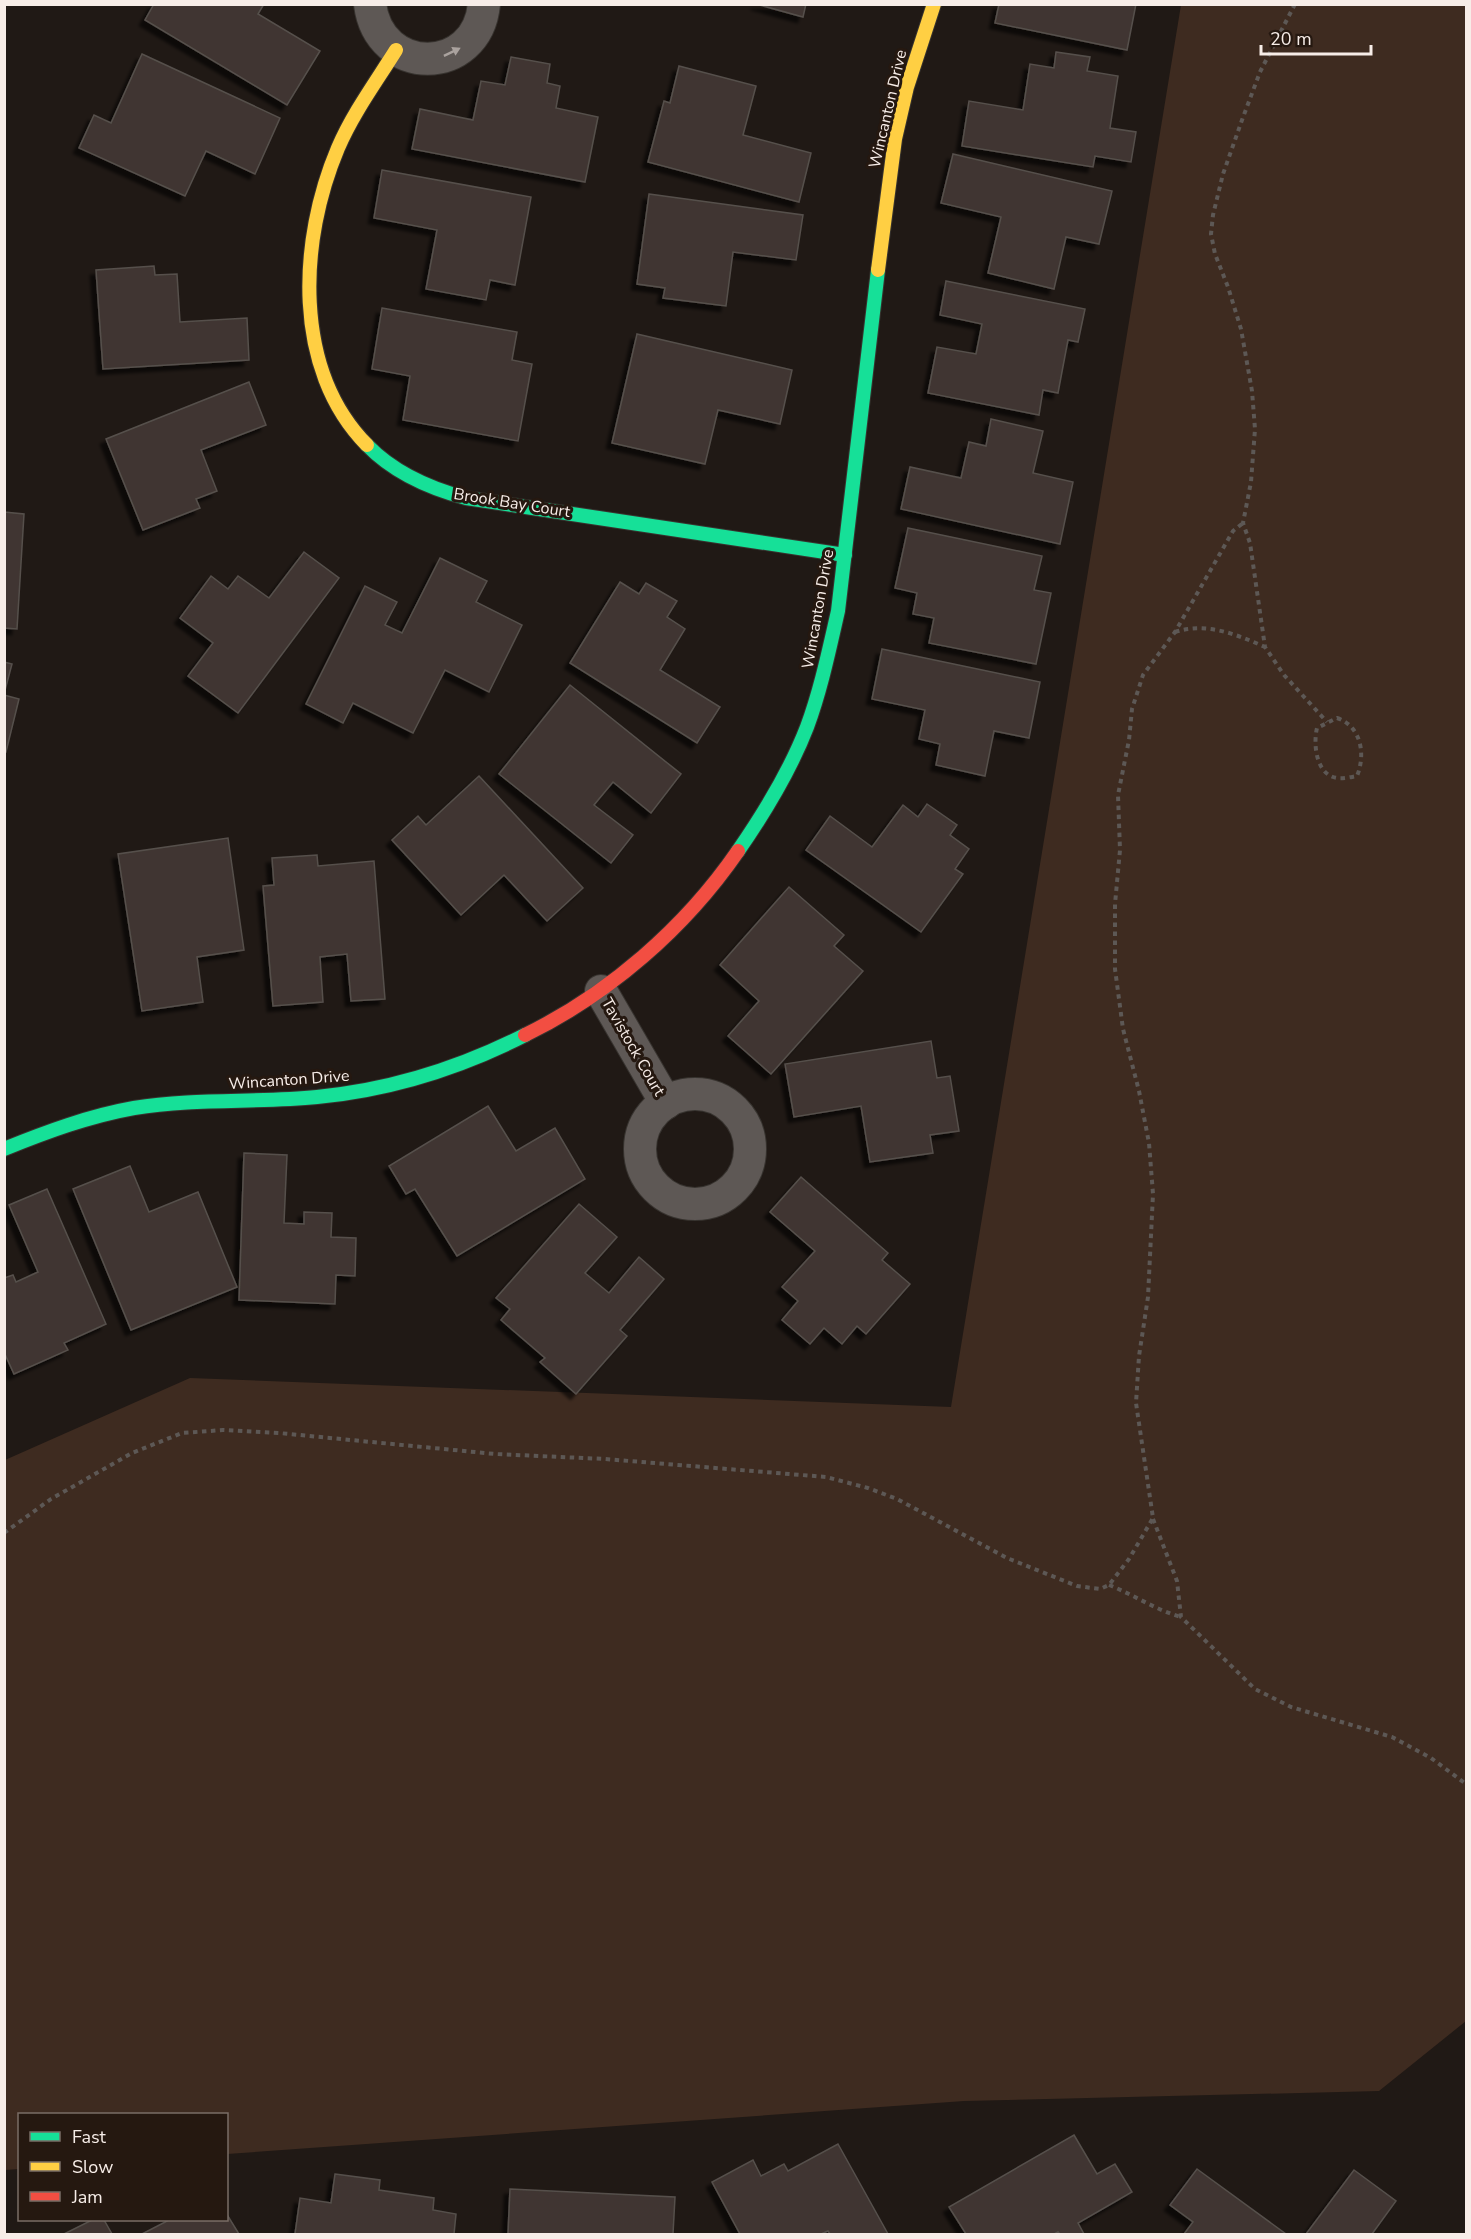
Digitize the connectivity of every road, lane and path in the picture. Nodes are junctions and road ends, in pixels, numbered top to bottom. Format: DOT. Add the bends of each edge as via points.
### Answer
graph roads {
  1 [pos="370,4"];
  2 [pos="484,4"];
  3 [pos="934,4"];
  4 [pos="1295,4"];
  5 [pos="396,50"];
  6 [pos="1243,523"];
  7 [pos="845,555"];
  8 [pos="1175,632"];
  9 [pos="1265,647"];
  10 [pos="1328,722"];
  11 [pos="601,991"];
  12 [pos="666,1103"];
  13 [pos="4,1149"];
  14 [pos="1153,1518"];
  15 [pos="4,1533"];
  16 [pos="1109,1586"];
  17 [pos="1181,1617"];
  18 [pos="1467,1784"];
  1 -- 5 [label="street" via="380,35"];
  5 -- 2 [label="street, one-way" via="417,58 449,55 475,34"];
  3 -- 7 [label="street, Wincanton Drive" via="895,139"];
  4 -- 6 [label="path" via="1257,81 1223,174 1211,234 1241,329 1252,391 1255,429"];
  5 -- 7 [label="street, Brook Bay Court" via="337,151 321,196 310,272 317,348 331,395 360,438 408,477 466,498"];
  6 -- 8 [label="path" via="1233,531"];
  6 -- 9 [label="path" via="1250,543"];
  7 -- 11 [label="street, Wincanton Drive" via="824,677 801,741 771,802 735,860 691,912 643,959"];
  8 -- 9 [label="path" via="1190,627 1217,630"];
  8 -- 14 [label="path" via="1143,675 1132,709 1118,795 1120,850 1115,904 1114,969 1123,1029 1149,1143 1153,1194 1148,1297 1136,1403"];
  9 -- 10 [label="path" via="1284,675"];
  10 -- 10 [label="path" via="1337,718 1347,721 1357,735 1362,750 1357,776 1337,778 1321,767 1315,736 1317,728"];
  11 -- 12 [label="street, Tavistock Court"];
  11 -- 13 [label="street, Wincanton Drive" via="530,1035 468,1063 403,1083 337,1095 176,1103 114,1112 53,1129"];
  14 -- 16 [label="path"];
  14 -- 17 [label="path" via="1177,1581"];
  15 -- 16 [label="path" via="51,1500 132,1453 182,1433 223,1430 826,1477 897,1499 1007,1558 1077,1586"];
  16 -- 17 [label="path"];
  17 -- 18 [label="path" via="1255,1689 1291,1707 1392,1737"];
}
